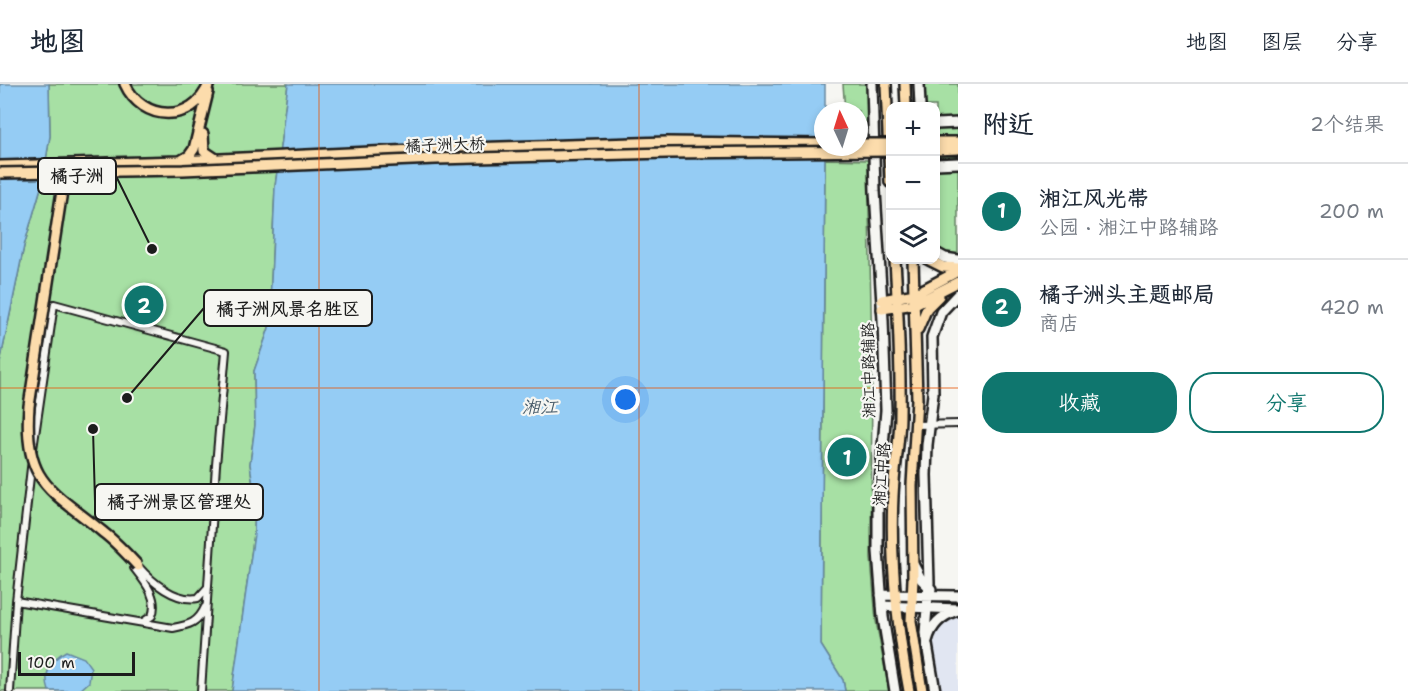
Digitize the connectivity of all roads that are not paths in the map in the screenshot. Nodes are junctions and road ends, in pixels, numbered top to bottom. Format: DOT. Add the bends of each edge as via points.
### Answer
graph roads {
  1 [pos="125,84"];
  2 [pos="130,84"];
  3 [pos="203,84"];
  4 [pos="211,84"];
  5 [pos="872,84"];
  6 [pos="886,84"];
  7 [pos="905,84"];
  8 [pos="919,84"];
  9 [pos="906,102"];
  10 [pos="920,102"];
  11 [pos="958,123"];
  12 [pos="940,124"];
  13 [pos="958,141"];
  14 [pos="940,142"];
  15 [pos="814,144"];
  16 [pos="868,144"];
  17 [pos="886,144"];
  18 [pos="958,149"];
  19 [pos="940,150"];
  20 [pos="886,152"];
  21 [pos="890,156"];
  22 [pos="218,159"];
  23 [pos="179,161"];
  24 [pos="958,163"];
  25 [pos="940,164"];
  26 [pos="0,166"];
  27 [pos="77,171"];
  28 [pos="46,172"];
  29 [pos="0,173"];
  30 [pos="940,255"];
  31 [pos="958,260"];
  32 [pos="895,264"];
  33 [pos="913,264"];
  34 [pos="937,264"];
  35 [pos="958,270"];
  36 [pos="956,284"];
  37 [pos="958,294"];
  38 [pos="915,299"];
  39 [pos="898,302"];
  40 [pos="882,304"];
  41 [pos="916,339"];
  42 [pos="929,424"];
  43 [pos="958,424"];
  44 [pos="916,425"];
  45 [pos="913,564"];
  46 [pos="136,567"];
  47 [pos="209,585"];
  48 [pos="929,592"];
  49 [pos="881,595"];
  50 [pos="896,596"];
  51 [pos="913,596"];
  52 [pos="954,596"];
  53 [pos="16,601"];
  54 [pos="207,602"];
  55 [pos="882,606"];
  56 [pos="897,606"];
  57 [pos="912,607"];
  58 [pos="927,608"];
  59 [pos="958,609"];
  60 [pos="141,622"];
  61 [pos="927,650"];
  62 [pos="10,691"];
  63 [pos="201,691"];
  64 [pos="895,691"];
  65 [pos="909,691"];
  66 [pos="922,691"];
  67 [pos="935,691"];
  1 -- 4 [label="main road" via="143,107 168,113 195,104"];
  2 -- 3 [label="main road" via="153,106 171,108 191,100"];
  4 -- 22 [label="main road" via="202,138 207,154"];
  4 -- 23 [label="main road" via="194,149"];
  5 -- 40 [label="street, 湘江中路辅路"];
  6 -- 21 [label="main road"];
  7 -- 9 [label="main road"];
  8 -- 10 [label="street"];
  11 -- 12 [label="street"];
  13 -- 14 [label="main road"];
  15 -- 22 [label="main road, 橘子洲大桥" via="667,142"];
  16 -- 17 [label="main road, bridge"];
  18 -- 19 [label="main road"];
  20 -- 27 [label="main road, 橘子洲大桥, bridge" via="667,153"];
  22 -- 23 [label="main road, 橘子洲大桥"];
  23 -- 26 [label="main road, 橘子洲大桥"];
  24 -- 25 [label="street"];
  27 -- 28 [label="main road, 橘子洲大桥, bridge"];
  27 -- 46 [label="main road, bridge" via="67,177 62,191 31,389 28,441 33,463 49,490 104,532"];
  28 -- 29 [label="main road, 橘子洲大桥, bridge"];
  28 -- 46 [label="main road, bridge" via="57,179 58,188 26,405 28,460 55,501"];
  30 -- 31 [label="street"];
  32 -- 39 [label="main road, 湘江中路"];
  33 -- 38 [label="main road, 湘江中路"];
  34 -- 35 [label="main road"];
  35 -- 38 [label="main road"];
  36 -- 38 [label="main road"];
  36 -- 41 [label="main road" via="927,308"];
  37 -- 42 [label="street" via="934,328"];
  38 -- 39 [label="main road"];
  38 -- 41 [label="main road, 湘江中路"];
  39 -- 40 [label="main road"];
  39 -- 50 [label="main road, 湘江中路" via="900,418 892,522"];
  40 -- 49 [label="street, 湘江中路辅路" via="886,410 878,513"];
  41 -- 44 [label="main road, 湘江中路"];
  42 -- 43 [label="street"];
  42 -- 44 [label="street"];
  42 -- 48 [label="street"];
  44 -- 45 [label="main road, 湘江中路"];
  45 -- 48 [label="street"];
  45 -- 51 [label="main road, 湘江中路"];
  46 -- 47 [label="street" via="184,598 198,598"];
  46 -- 60 [label="street" via="154,604 152,616"];
  47 -- 53 [label="street" via="226,351 54,304"];
  47 -- 54 [label="street"];
  48 -- 51 [label="street"];
  48 -- 52 [label="street"];
  48 -- 58 [label="street"];
  49 -- 50 [label="street"];
  49 -- 55 [label="street, 湘江中路辅路"];
  50 -- 51 [label="street"];
  50 -- 56 [label="main road, 湘江中路"];
  51 -- 57 [label="main road, 湘江中路"];
  53 -- 60 [label="street"];
  53 -- 62 [label="street"];
  54 -- 60 [label="street" via="200,617 190,625 172,627"];
  54 -- 63 [label="street"];
  55 -- 56 [label="street"];
  55 -- 64 [label="street, 湘江中路辅路"];
  56 -- 57 [label="street"];
  56 -- 65 [label="main road, 湘江中路"];
  57 -- 58 [label="street"];
  57 -- 66 [label="main road, 湘江中路" via="912,634"];
  58 -- 59 [label="street"];
  58 -- 61 [label="street"];
  59 -- 61 [label="street" via="934,625"];
  61 -- 67 [label="street"];
}
